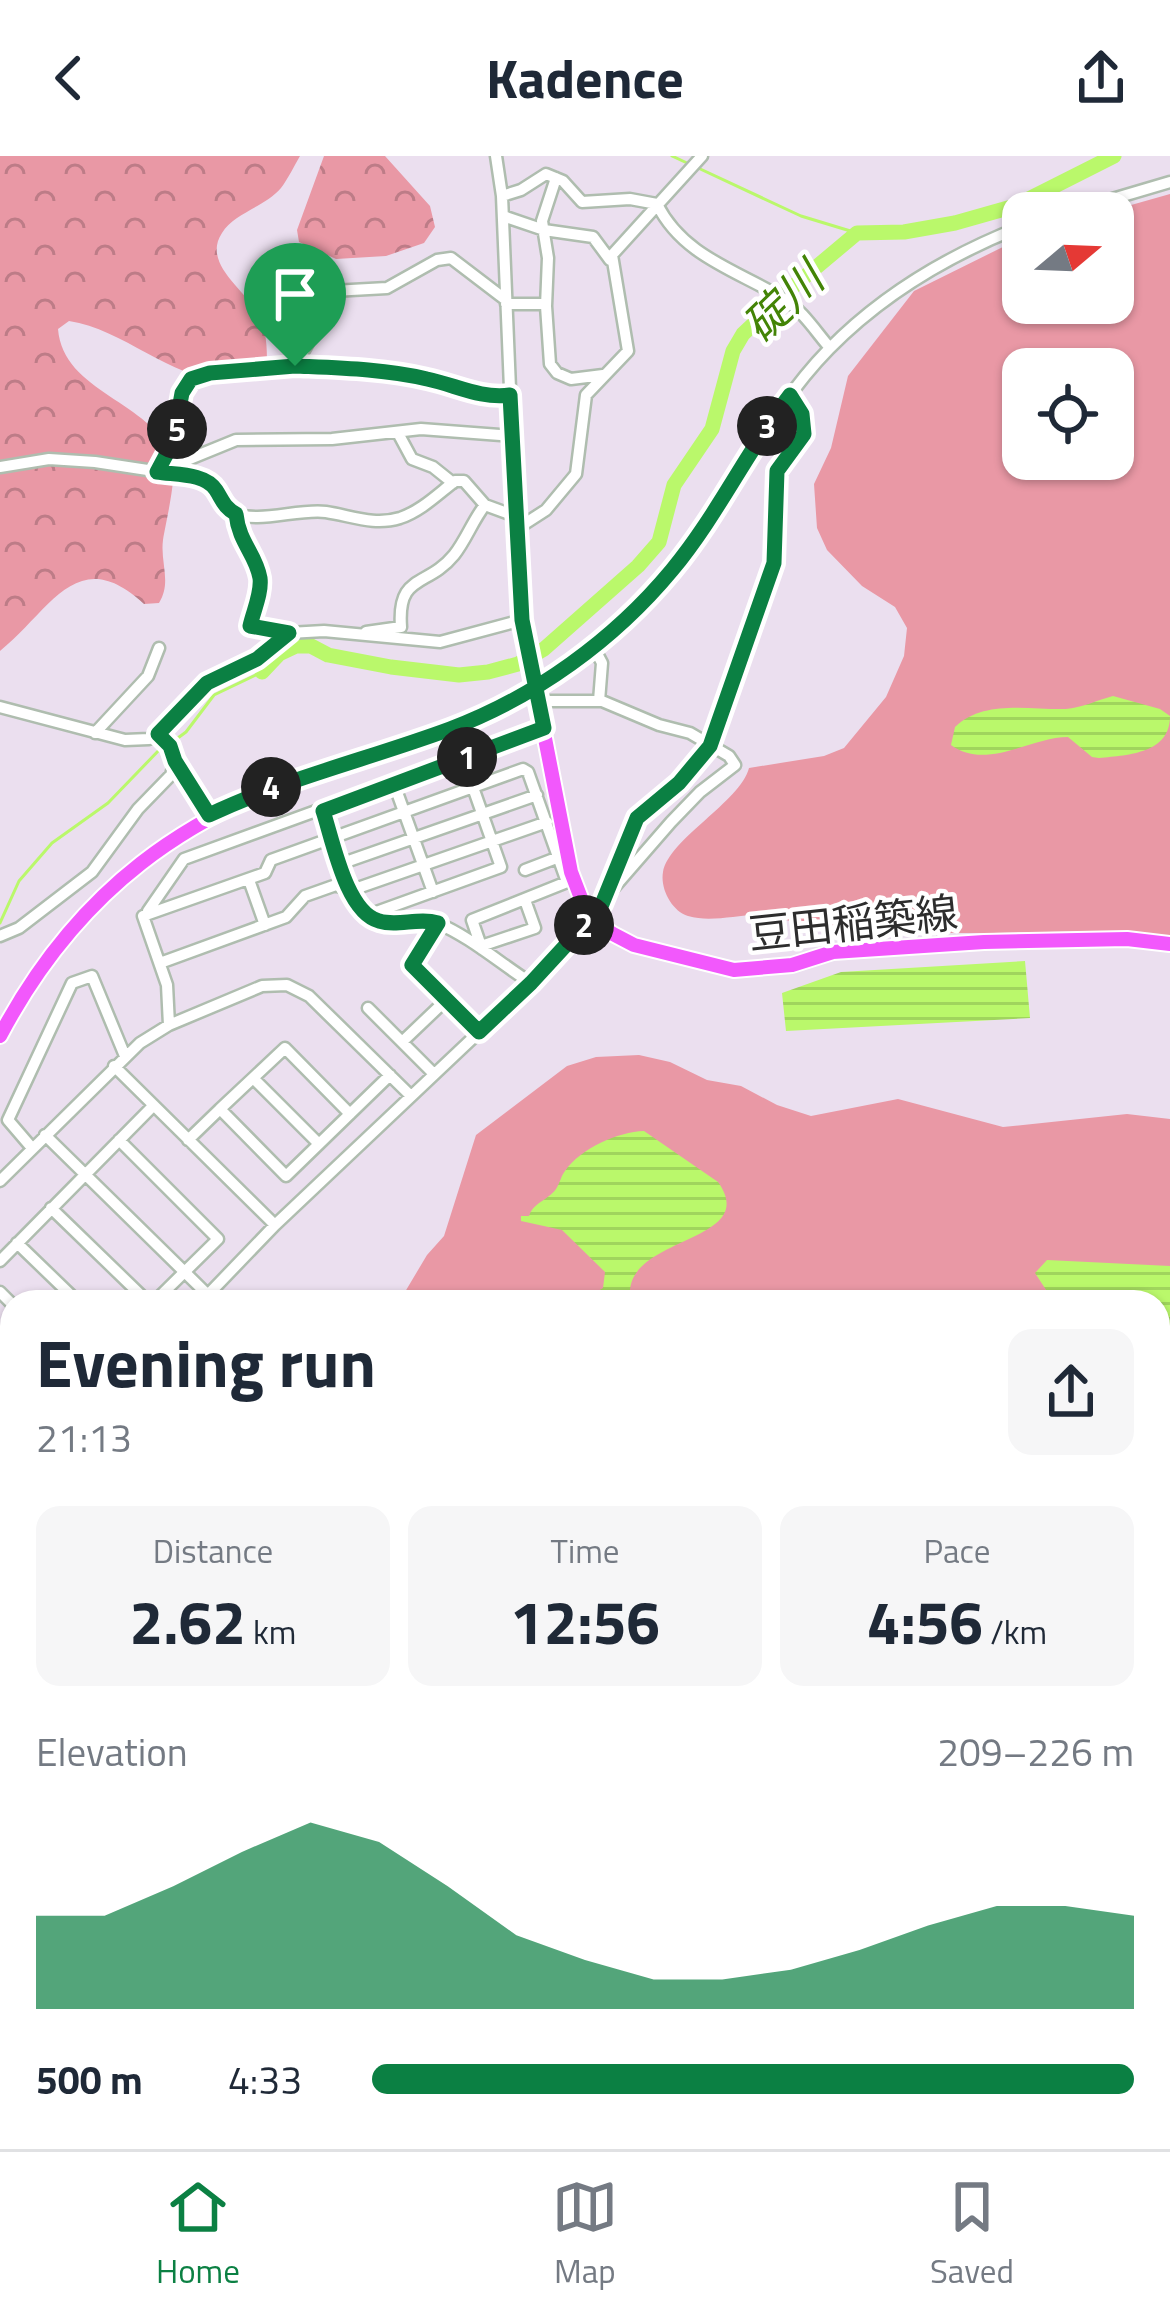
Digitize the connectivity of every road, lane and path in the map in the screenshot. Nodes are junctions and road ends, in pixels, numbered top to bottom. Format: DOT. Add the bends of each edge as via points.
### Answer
graph roads {
  1 [pos="496,156"];
  2 [pos="702,156"];
  3 [pos="556,178"];
  4 [pos="1170,182"];
  5 [pos="1134,193"];
  6 [pos="502,196"];
  7 [pos="657,204"];
  8 [pos="503,216"];
  9 [pos="542,230"];
  10 [pos="1002,236"];
  11 [pos="612,263"];
  12 [pos="506,302"];
  13 [pos="546,304"];
  14 [pos="830,348"];
  15 [pos="295,366"];
  16 [pos="605,375"];
  17 [pos="510,395"];
  18 [pos="790,395"];
  19 [pos="398,433"];
  20 [pos="512,436"];
  21 [pos="0,467"];
  22 [pos="157,472"];
  23 [pos="453,483"];
  24 [pos="485,505"];
  25 [pos="236,514"];
  26 [pos="515,524"];
  27 [pos="522,620"];
  28 [pos="289,633"];
  29 [pos="361,634"];
  30 [pos="593,646"];
  31 [pos="159,648"];
  32 [pos="535,687"];
  33 [pos="599,701"];
  34 [pos="0,707"];
  35 [pos="544,728"];
  36 [pos="95,733"];
  37 [pos="158,734"];
  38 [pos="710,746"];
  39 [pos="464,759"];
  40 [pos="175,761"];
  41 [pos="394,784"];
  42 [pos="473,787"];
  43 [pos="536,795"];
  44 [pos="323,811"];
  45 [pos="404,812"];
  46 [pos="482,814"];
  47 [pos="209,815"];
  48 [pos="547,822"];
  49 [pos="332,837"];
  50 [pos="413,839"];
  51 [pos="493,841"];
  52 [pos="559,857"];
  53 [pos="340,864"];
  54 [pos="423,866"];
  55 [pos="525,870"];
  56 [pos="249,880"];
  57 [pos="571,882"];
  58 [pos="349,891"];
  59 [pos="433,892"];
  60 [pos="525,900"];
  61 [pos="602,904"];
  62 [pos="368,915"];
  63 [pos="143,916"];
  64 [pos="590,919"];
  65 [pos="438,923"];
  66 [pos="265,925"];
  67 [pos="0,936"];
  68 [pos="1170,944"];
  69 [pos="482,949"];
  70 [pos="160,963"];
  71 [pos="531,983"];
  72 [pos="445,1001"];
  73 [pos="368,1008"];
  74 [pos="169,1025"];
  75 [pos="479,1032"];
  76 [pos="0,1036"];
  77 [pos="402,1042"];
  78 [pos="125,1056"];
  79 [pos="114,1066"];
  80 [pos="434,1074"];
  81 [pos="390,1075"];
  82 [pos="253,1078"];
  83 [pos="411,1096"];
  84 [pos="153,1106"];
  85 [pos="220,1109"];
  86 [pos="350,1114"];
  87 [pos="45,1135"];
  88 [pos="119,1140"];
  89 [pos="188,1140"];
  90 [pos="319,1144"];
  91 [pos="32,1148"];
  92 [pos="84,1173"];
  93 [pos="0,1181"];
  94 [pos="51,1208"];
  95 [pos="275,1225"];
  96 [pos="17,1243"];
  97 [pos="0,1261"];
  98 [pos="184,1272"];
  99 [pos="65,1290"];
  100 [pos="138,1290"];
  101 [pos="164,1290"];
  102 [pos="197,1290"];
  103 [pos="213,1290"];
  1 -- 6 [label="street"];
  2 -- 7 [label="street"];
  3 -- 6 [label="street" via="539,176"];
  3 -- 7 [label="street" via="582,202"];
  3 -- 9 [label="street"];
  4 -- 5 [label="street"];
  6 -- 8 [label="street"];
  7 -- 11 [label="street" via="620,242"];
  7 -- 14 [label="street" via="701,253 786,300"];
  8 -- 9 [label="street"];
  8 -- 12 [label="street"];
  9 -- 11 [label="street" via="593,237"];
  9 -- 13 [label="street"];
  10 -- 14 [label="street" via="889,296"];
  11 -- 16 [label="street" via="629,341"];
  12 -- 13 [label="street"];
  12 -- 15 [label="street" via="451,258 388,288 333,291"];
  12 -- 17 [label="street"];
  13 -- 16 [label="street" via="552,368 571,380"];
  14 -- 18 [label="street"];
  15 -- 17 [label="street"];
  15 -- 22 [label="street" via="191,379"];
  16 -- 26 [label="street" via="586,395 575,473 546,510"];
  17 -- 20 [label="street"];
  18 -- 30 [label="street" via="671,572"];
  18 -- 38 [label="street" via="804,434 777,471 774,563"];
  19 -- 20 [label="street"];
  19 -- 22 [label="street" via="236,440"];
  19 -- 23 [label="street" via="412,459"];
  20 -- 26 [label="street"];
  21 -- 22 [label="street" via="49,459"];
  22 -- 25 [label="street" via="208,481"];
  23 -- 24 [label="street" via="464,481"];
  23 -- 25 [label="street" via="397,519"];
  24 -- 26 [label="street"];
  24 -- 29 [label="street" via="450,560 407,589 401,627"];
  25 -- 28 [label="street" via="259,573 250,626"];
  26 -- 27 [label="street"];
  27 -- 29 [label="street" via="444,642"];
  27 -- 32 [label="street"];
  28 -- 29 [label="street"];
  28 -- 37 [label="street" via="207,683"];
  30 -- 32 [label="street"];
  30 -- 33 [label="street" via="602,663"];
  31 -- 36 [label="street" via="148,676"];
  32 -- 33 [label="street"];
  32 -- 35 [label="main road"];
  32 -- 47 [label="main road" via="450,729"];
  33 -- 38 [label="street"];
  34 -- 36 [label="street"];
  35 -- 39 [label="street"];
  35 -- 57 [label="main road"];
  36 -- 37 [label="street" via="136,740"];
  37 -- 40 [label="street"];
  38 -- 61 [label="street" via="637,818"];
  38 -- 61 [label="street" via="735,766 685,807"];
  39 -- 41 [label="street"];
  39 -- 42 [label="street"];
  40 -- 47 [label="street"];
  40 -- 67 [label="street" via="92,872"];
  41 -- 44 [label="street"];
  41 -- 45 [label="street"];
  42 -- 43 [label="street" via="526,769"];
  42 -- 45 [label="street"];
  42 -- 46 [label="street"];
  43 -- 46 [label="street"];
  43 -- 48 [label="street"];
  44 -- 49 [label="street"];
  44 -- 63 [label="street" via="184,860"];
  45 -- 49 [label="street"];
  45 -- 50 [label="street"];
  46 -- 50 [label="street"];
  46 -- 51 [label="street"];
  47 -- 76 [label="main road" via="92,904"];
  48 -- 51 [label="street"];
  48 -- 52 [label="street"];
  49 -- 53 [label="street"];
  49 -- 56 [label="street" via="271,860"];
  50 -- 53 [label="street"];
  50 -- 54 [label="street"];
  51 -- 54 [label="street"];
  51 -- 59 [label="street" via="501,867"];
  52 -- 55 [label="street"];
  52 -- 57 [label="street"];
  53 -- 58 [label="street"];
  54 -- 58 [label="street"];
  54 -- 59 [label="street"];
  56 -- 63 [label="street"];
  56 -- 66 [label="street"];
  57 -- 60 [label="street"];
  57 -- 64 [label="main road"];
  58 -- 62 [label="street"];
  58 -- 66 [label="street" via="336,885 310,893"];
  59 -- 62 [label="street"];
  60 -- 69 [label="street" via="472,920"];
  60 -- 69 [label="street" via="536,928"];
  61 -- 64 [label="street"];
  62 -- 65 [label="street"];
  63 -- 70 [label="street"];
  64 -- 68 [label="main road, 豆田稲築線" via="634,945 734,970 833,952 984,942"];
  64 -- 71 [label="street"];
  65 -- 69 [label="street"];
  65 -- 72 [label="street" via="412,965"];
  66 -- 70 [label="street"];
  69 -- 71 [label="street"];
  70 -- 74 [label="street"];
  71 -- 75 [label="street"];
  72 -- 75 [label="street"];
  72 -- 77 [label="street"];
  73 -- 77 [label="street"];
  74 -- 78 [label="street"];
  74 -- 81 [label="street" via="262,986 287,986 323,1007"];
  75 -- 80 [label="street"];
  77 -- 80 [label="street"];
  78 -- 79 [label="street"];
  78 -- 91 [label="street" via="92,976 72,982 8,1120"];
  79 -- 84 [label="street"];
  79 -- 87 [label="street"];
  80 -- 83 [label="street"];
  81 -- 83 [label="street"];
  81 -- 86 [label="street"];
  82 -- 85 [label="street"];
  82 -- 86 [label="street" via="285,1048"];
  82 -- 90 [label="street"];
  83 -- 95 [label="street"];
  84 -- 88 [label="street"];
  84 -- 89 [label="street"];
  85 -- 89 [label="street"];
  85 -- 90 [label="street" via="286,1176"];
  86 -- 90 [label="street"];
  87 -- 91 [label="street"];
  87 -- 92 [label="street"];
  88 -- 92 [label="street"];
  88 -- 98 [label="street" via="218,1239"];
  89 -- 95 [label="street"];
  91 -- 93 [label="street"];
  92 -- 94 [label="street"];
  92 -- 98 [label="street"];
  94 -- 96 [label="street"];
  94 -- 100 [label="street"];
  95 -- 103 [label="street"];
  96 -- 97 [label="street"];
  96 -- 99 [label="street"];
  98 -- 101 [label="street"];
  98 -- 102 [label="street"];
}
